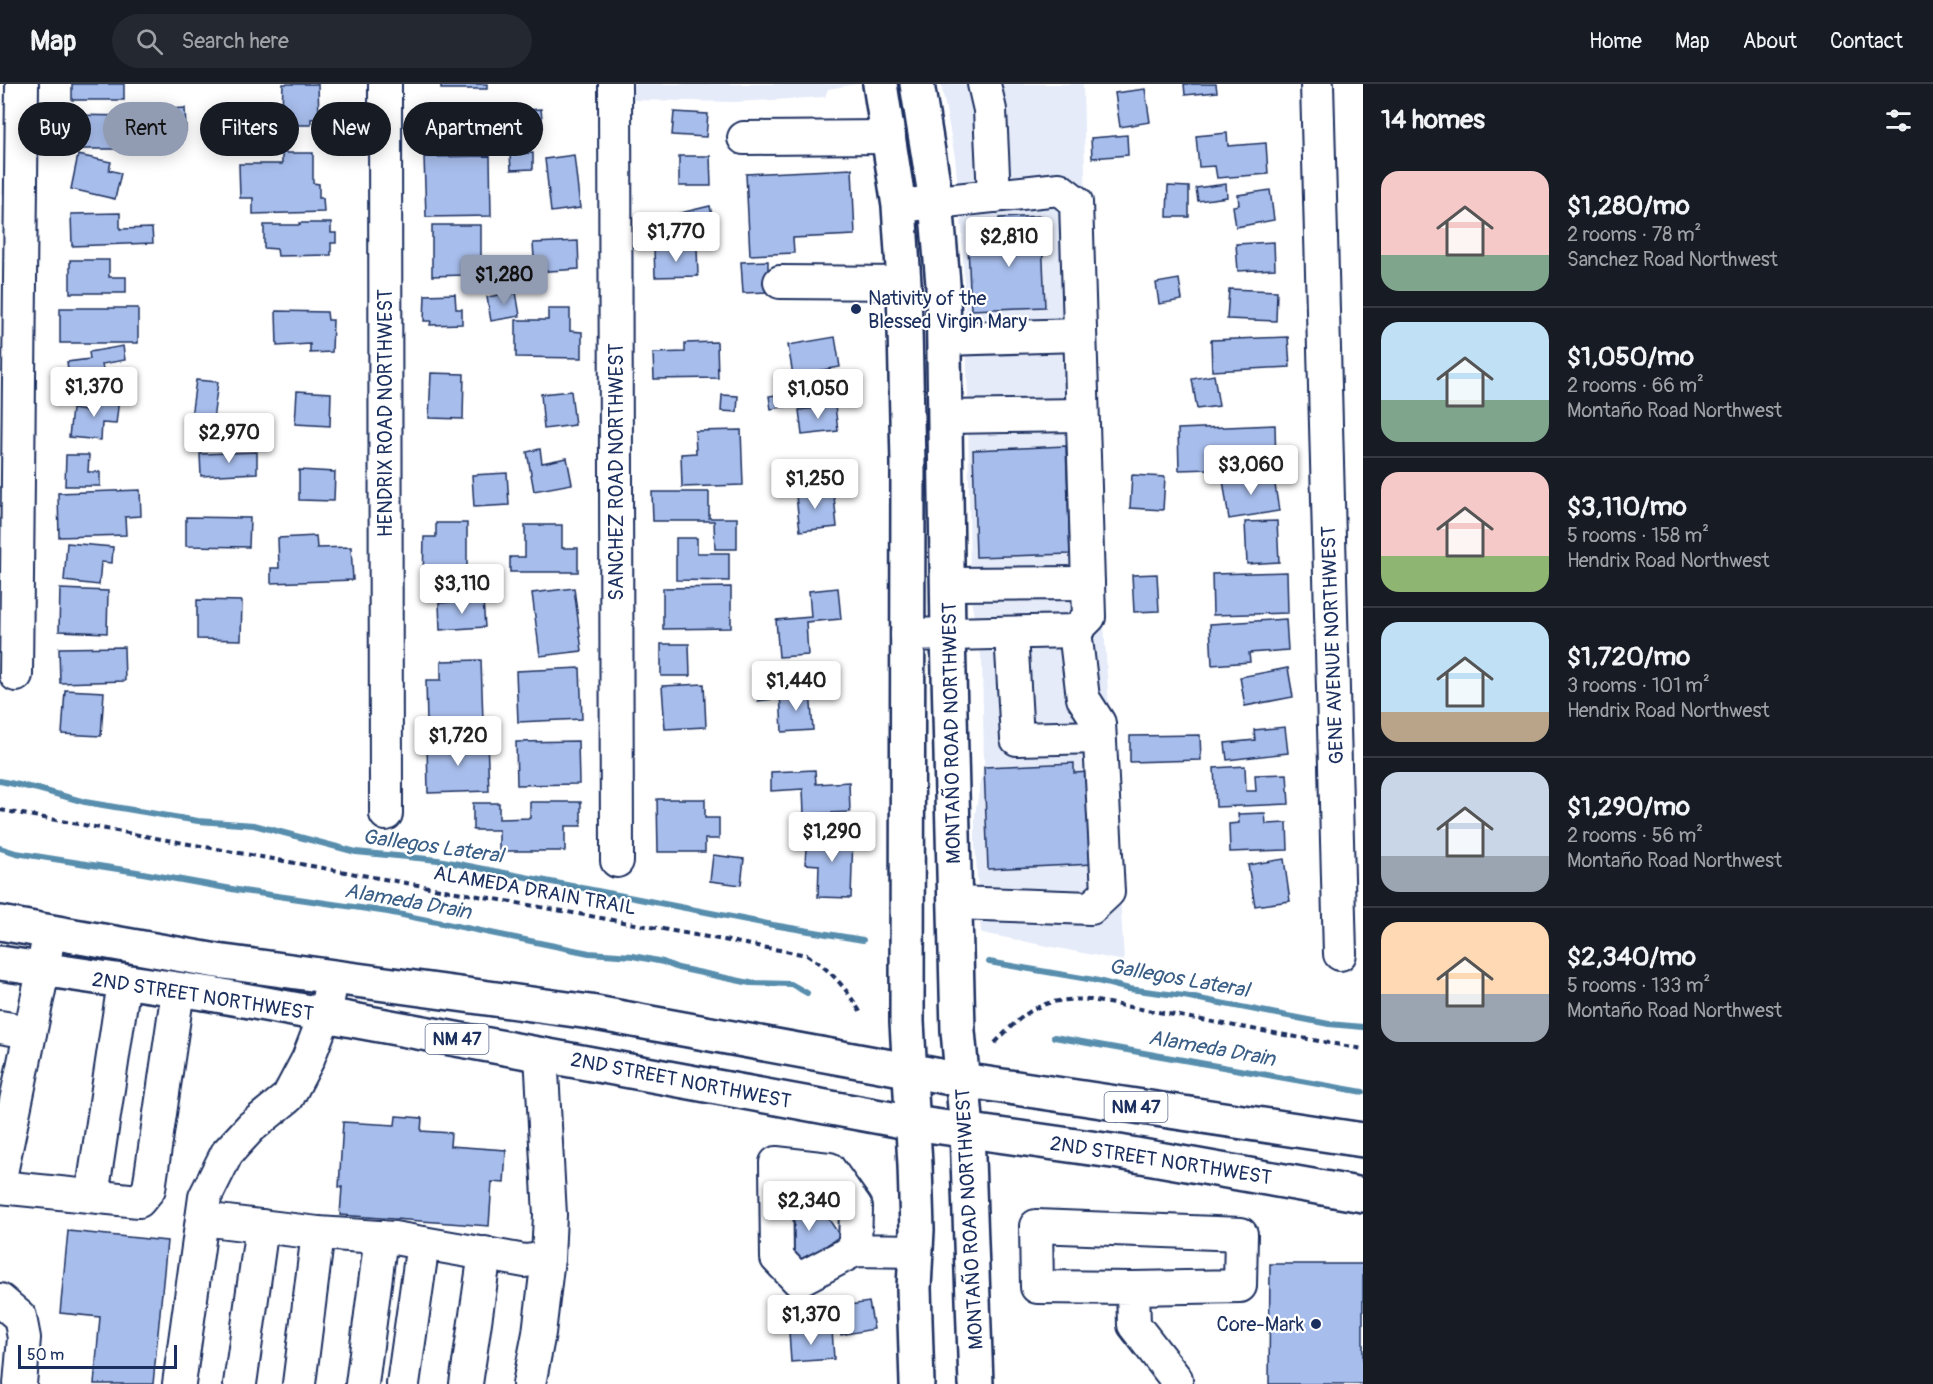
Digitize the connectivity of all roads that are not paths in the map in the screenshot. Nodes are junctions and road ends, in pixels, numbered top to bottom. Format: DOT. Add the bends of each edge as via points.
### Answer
graph roads {
  1 [pos="22,84"];
  2 [pos="385,84"];
  3 [pos="615,84"];
  4 [pos="880,84"];
  5 [pos="917,84"];
  6 [pos="984,84"];
  7 [pos="1317,84"];
  8 [pos="889,137"];
  9 [pos="744,138"];
  10 [pos="994,196"];
  11 [pos="936,201"];
  12 [pos="899,206"];
  13 [pos="780,282"];
  14 [pos="904,283"];
  15 [pos="1080,335"];
  16 [pos="944,339"];
  17 [pos="1082,415"];
  18 [pos="946,417"];
  19 [pos="1088,583"];
  20 [pos="948,584"];
  21 [pos="1074,631"];
  22 [pos="1011,633"];
  23 [pos="948,634"];
  24 [pos="907,635"];
  25 [pos="16,675"];
  26 [pos="1099,737"];
  27 [pos="386,814"];
  28 [pos="617,861"];
  29 [pos="954,903"];
  30 [pos="0,923"];
  31 [pos="49,932"];
  32 [pos="1340,954"];
  33 [pos="0,963"];
  34 [pos="43,971"];
  35 [pos="333,979"];
  36 [pos="124,982"];
  37 [pos="178,990"];
  38 [pos="325,1015"];
  39 [pos="0,1027"];
  40 [pos="30,1032"];
  41 [pos="541,1054"];
  42 [pos="910,1071"];
  43 [pos="962,1080"];
  44 [pos="913,1123"];
  45 [pos="967,1130"];
  46 [pos="1363,1140"];
  47 [pos="0,1178"];
  48 [pos="0,1187"];
  49 [pos="1363,1195"];
  50 [pos="92,1196"];
  51 [pos="202,1219"];
  52 [pos="262,1226"];
  53 [pos="318,1233"];
  54 [pos="381,1237"];
  55 [pos="423,1243"];
  56 [pos="855,1250"];
  57 [pos="916,1251"];
  58 [pos="484,1253"];
  59 [pos="548,1258"];
  60 [pos="1133,1288"];
  61 [pos="0,1300"];
  62 [pos="20,1384"];
  63 [pos="179,1384"];
  64 [pos="240,1384"];
  65 [pos="299,1384"];
  66 [pos="362,1384"];
  67 [pos="403,1384"];
  68 [pos="466,1384"];
  69 [pos="529,1384"];
  70 [pos="917,1384"];
  71 [pos="976,1384"];
  72 [pos="1176,1384"];
  1 -- 25 [label="street"];
  2 -- 27 [label="street, HENDRIX ROAD NORTHWEST"];
  3 -- 28 [label="street, SANCHEZ ROAD NORTHWEST"];
  4 -- 8 [label="main road"];
  5 -- 11 [label="main road, MONTAÑO ROAD NORTHWEST"];
  6 -- 10 [label="street" via="990,110"];
  7 -- 32 [label="street, GENE AVENUE NORTHWEST"];
  8 -- 9 [label="street"];
  8 -- 12 [label="main road"];
  10 -- 11 [label="street"];
  10 -- 15 [label="street" via="1059,189 1076,202"];
  11 -- 12 [label="street"];
  11 -- 16 [label="main road, MONTAÑO ROAD NORTHWEST"];
  12 -- 14 [label="main road"];
  13 -- 14 [label="street"];
  14 -- 24 [label="main road"];
  15 -- 16 [label="street"];
  15 -- 17 [label="street"];
  16 -- 18 [label="main road, MONTAÑO ROAD NORTHWEST"];
  17 -- 18 [label="street"];
  17 -- 19 [label="street"];
  18 -- 20 [label="main road, MONTAÑO ROAD NORTHWEST"];
  19 -- 20 [label="street"];
  19 -- 21 [label="street" via="1089,617"];
  20 -- 23 [label="main road, MONTAÑO ROAD NORTHWEST"];
  21 -- 22 [label="street"];
  21 -- 26 [label="street" via="1083,698 1099,723"];
  22 -- 23 [label="street"];
  22 -- 26 [label="street" via="1017,739"];
  23 -- 24 [label="street"];
  23 -- 29 [label="main road, MONTAÑO ROAD NORTHWEST"];
  24 -- 42 [label="main road"];
  26 -- 29 [label="street" via="1108,892 1091,908"];
  29 -- 43 [label="main road, MONTAÑO ROAD NORTHWEST"];
  30 -- 31 [label="main road, 2ND STREET NORTHWEST / NM 47"];
  31 -- 34 [label="street"];
  31 -- 35 [label="main road, 2ND STREET NORTHWEST / NM 47"];
  33 -- 34 [label="main road, 2ND STREET NORTHWEST / NM 47"];
  34 -- 36 [label="main road, 2ND STREET NORTHWEST / NM 47"];
  34 -- 40 [label="street"];
  35 -- 38 [label="street"];
  35 -- 42 [label="main road, 2ND STREET NORTHWEST / NM 47" via="590,1012"];
  36 -- 37 [label="main road, 2ND STREET NORTHWEST / NM 47"];
  36 -- 50 [label="street"];
  37 -- 38 [label="main road, 2ND STREET NORTHWEST / NM 47"];
  37 -- 50 [label="street" via="149,1189 139,1201"];
  38 -- 41 [label="main road, 2ND STREET NORTHWEST / NM 47"];
  38 -- 51 [label="street" via="288,1097 251,1126 227,1153 205,1197"];
  39 -- 40 [label="street"];
  40 -- 47 [label="street"];
  41 -- 44 [label="main road, 2ND STREET NORTHWEST / NM 47"];
  41 -- 59 [label="street" via="550,1215"];
  42 -- 43 [label="main road, 2ND STREET NORTHWEST / NM 47"];
  42 -- 44 [label="main road"];
  43 -- 45 [label="main road, MONTAÑO ROAD NORTHWEST"];
  43 -- 46 [label="main road, 2ND STREET NORTHWEST / NM 47"];
  44 -- 45 [label="main road, 2ND STREET NORTHWEST / NM 47"];
  44 -- 57 [label="main road"];
  45 -- 49 [label="main road, 2ND STREET NORTHWEST / NM 47"];
  45 -- 71 [label="main road, MONTAÑO ROAD NORTHWEST"];
  48 -- 50 [label="street"];
  51 -- 52 [label="street"];
  51 -- 63 [label="street"];
  52 -- 53 [label="street"];
  52 -- 64 [label="street"];
  53 -- 54 [label="street"];
  53 -- 65 [label="street"];
  54 -- 55 [label="street"];
  54 -- 66 [label="street"];
  55 -- 58 [label="street"];
  55 -- 67 [label="street"];
  56 -- 57 [label="street"];
  57 -- 70 [label="main road"];
  58 -- 59 [label="street" via="525,1261"];
  58 -- 68 [label="street"];
  59 -- 69 [label="street"];
  60 -- 60 [label="street" via="1240,1286 1241,1234 1036,1227 1037,1287"];
  60 -- 72 [label="street" via="1134,1325"];
  61 -- 62 [label="street" via="20,1317 24,1338"];
}
